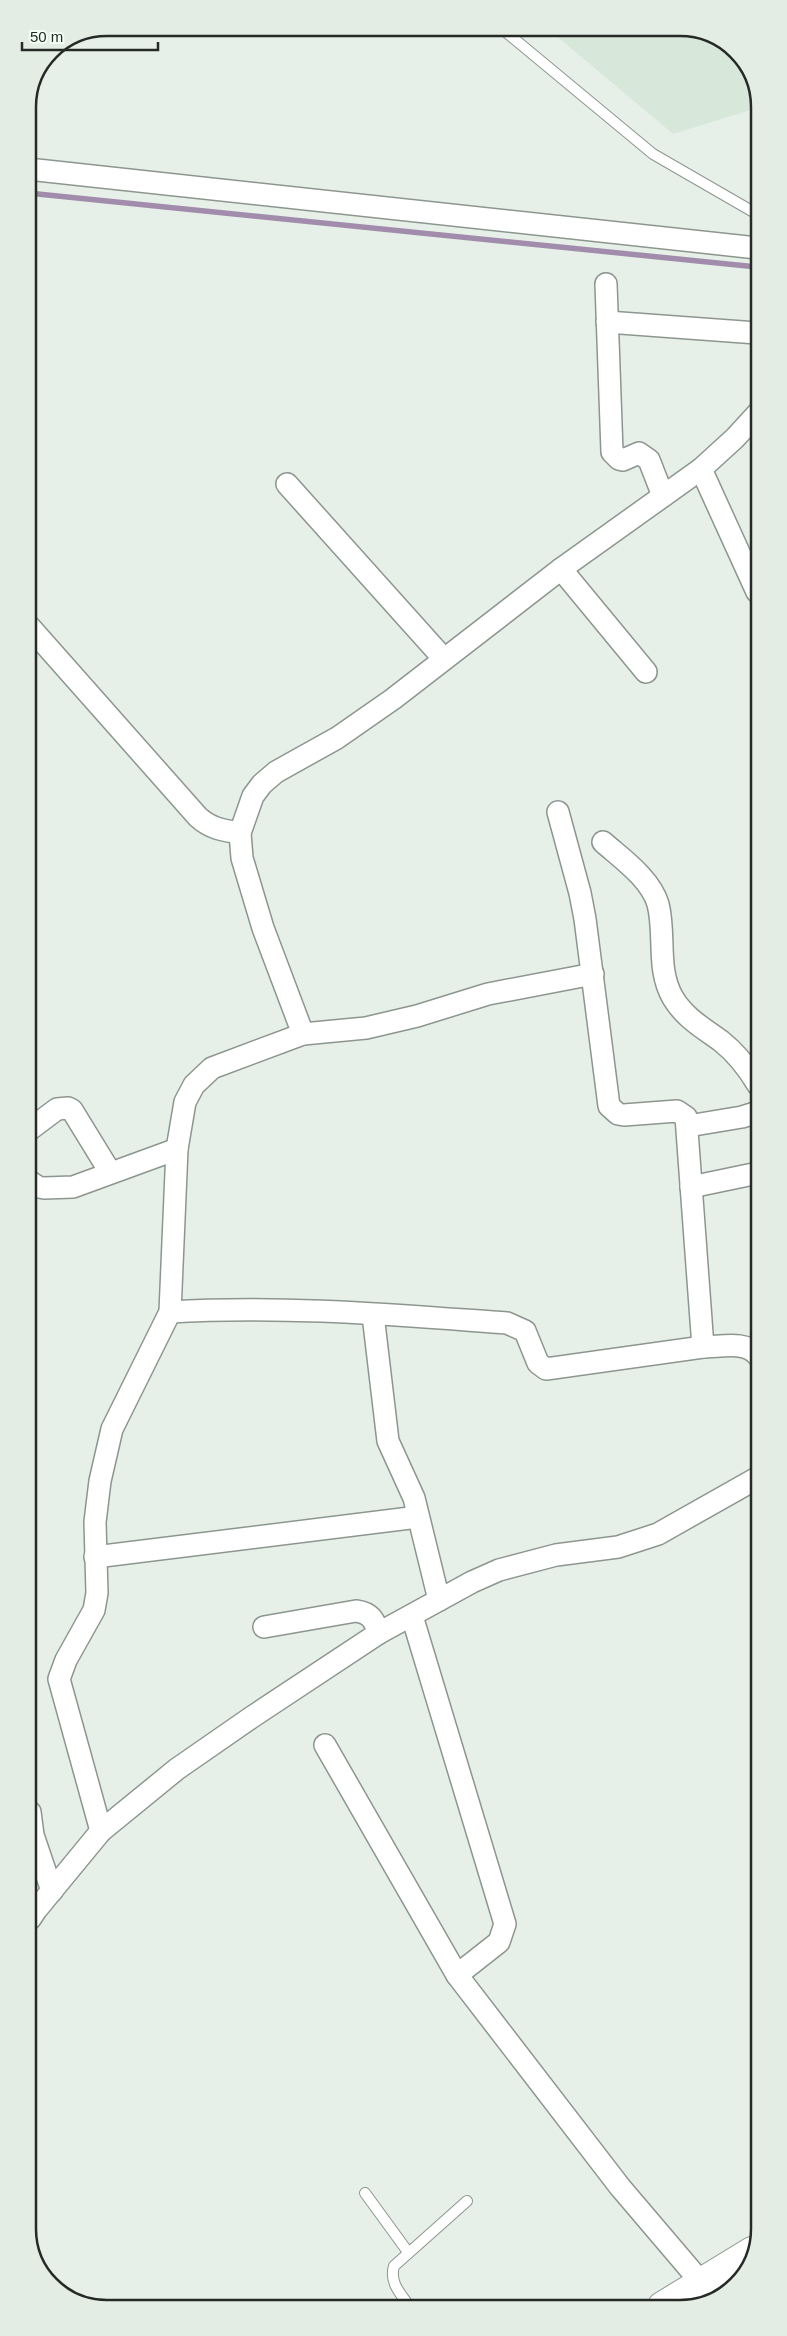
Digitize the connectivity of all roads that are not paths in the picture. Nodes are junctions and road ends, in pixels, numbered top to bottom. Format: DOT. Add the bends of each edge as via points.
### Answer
graph roads {
  1 [pos="511,36"];
  2 [pos="36,170"];
  3 [pos="751,211"];
  4 [pos="751,247"];
  5 [pos="606,284"];
  6 [pos="607,322"];
  7 [pos="751,333"];
  8 [pos="751,421"];
  9 [pos="701,469"];
  10 [pos="287,484"];
  11 [pos="662,496"];
  12 [pos="562,569"];
  13 [pos="751,577"];
  14 [pos="36,634"];
  15 [pos="444,659"];
  16 [pos="646,672"];
  17 [pos="558,812"];
  18 [pos="240,832"];
  19 [pos="603,842"];
  20 [pos="593,974"];
  21 [pos="303,1034"];
  22 [pos="751,1075"];
  23 [pos="751,1114"];
  24 [pos="36,1125"];
  25 [pos="688,1126"];
  26 [pos="177,1149"];
  27 [pos="110,1172"];
  28 [pos="751,1174"];
  29 [pos="691,1187"];
  30 [pos="36,1188"];
  31 [pos="170,1312"];
  32 [pos="373,1315"];
  33 [pos="703,1347"];
  34 [pos="751,1349"];
  35 [pos="751,1481"];
  36 [pos="418,1517"];
  37 [pos="95,1557"];
  38 [pos="439,1600"];
  39 [pos="412,1616"];
  40 [pos="264,1626"];
  41 [pos="379,1633"];
  42 [pos="325,1745"];
  43 [pos="102,1831"];
  44 [pos="36,1844"];
  45 [pos="52,1891"];
  46 [pos="36,1911"];
  47 [pos="457,1975"];
  48 [pos="365,2193"];
  49 [pos="467,2201"];
  50 [pos="408,2252"];
  51 [pos="745,2255"];
  52 [pos="700,2281"];
  53 [pos="405,2300"];
  54 [pos="671,2300"];
  1 -- 3 [label="lane" via="653,154"];
  2 -- 4 [label="street"];
  5 -- 6 [label="street"];
  6 -- 7 [label="street"];
  6 -- 11 [label="street" via="612,452 623,460 639,453 646,457"];
  8 -- 9 [label="street"];
  9 -- 11 [label="street"];
  9 -- 13 [label="street"];
  10 -- 15 [label="street"];
  11 -- 12 [label="street"];
  12 -- 15 [label="street"];
  12 -- 16 [label="street"];
  14 -- 18 [label="street" via="198,817 215,829"];
  15 -- 18 [label="street" via="337,738 276,772 253,796"];
  17 -- 20 [label="street" via="580,893"];
  18 -- 21 [label="street" via="242,858 263,928"];
  19 -- 22 [label="street" via="636,871 657,903 665,979 672,996 684,1013 737,1056"];
  20 -- 21 [label="street" via="488,994 366,1028"];
  20 -- 25 [label="street" via="609,1106 624,1115 677,1110 686,1117"];
  21 -- 26 [label="street" via="227,1061 204,1074 185,1102"];
  23 -- 25 [label="street"];
  24 -- 27 [label="street" via="57,1109 72,1110"];
  25 -- 29 [label="street"];
  26 -- 27 [label="street"];
  26 -- 31 [label="street"];
  27 -- 30 [label="street" via="73,1187"];
  28 -- 29 [label="street"];
  29 -- 33 [label="street"];
  31 -- 32 [label="street" via="225,1309"];
  31 -- 37 [label="street" via="112,1429 100,1481"];
  32 -- 33 [label="street" via="517,1326 529,1336 538,1363 546,1370"];
  32 -- 36 [label="street" via="388,1441 410,1488"];
  33 -- 34 [label="street"];
  35 -- 38 [label="street" via="651,1536 618,1547 526,1562 472,1582"];
  36 -- 37 [label="street"];
  36 -- 38 [label="street"];
  37 -- 43 [label="street" via="97,1593 94,1610 59,1679"];
  38 -- 39 [label="street"];
  39 -- 41 [label="street"];
  39 -- 47 [label="street" via="504,1924 499,1942"];
  40 -- 41 [label="street" via="356,1611 368,1614"];
  41 -- 43 [label="street" via="176,1769"];
  42 -- 47 [label="street"];
  43 -- 45 [label="street"];
  44 -- 45 [label="street"];
  45 -- 46 [label="street"];
  47 -- 52 [label="street" via="620,2187"];
  48 -- 50 [label="lane"];
  49 -- 50 [label="lane"];
  50 -- 53 [label="lane" via="394,2266 392,2274"];
  51 -- 52 [label="main road"];
  52 -- 54 [label="main road"];
}
